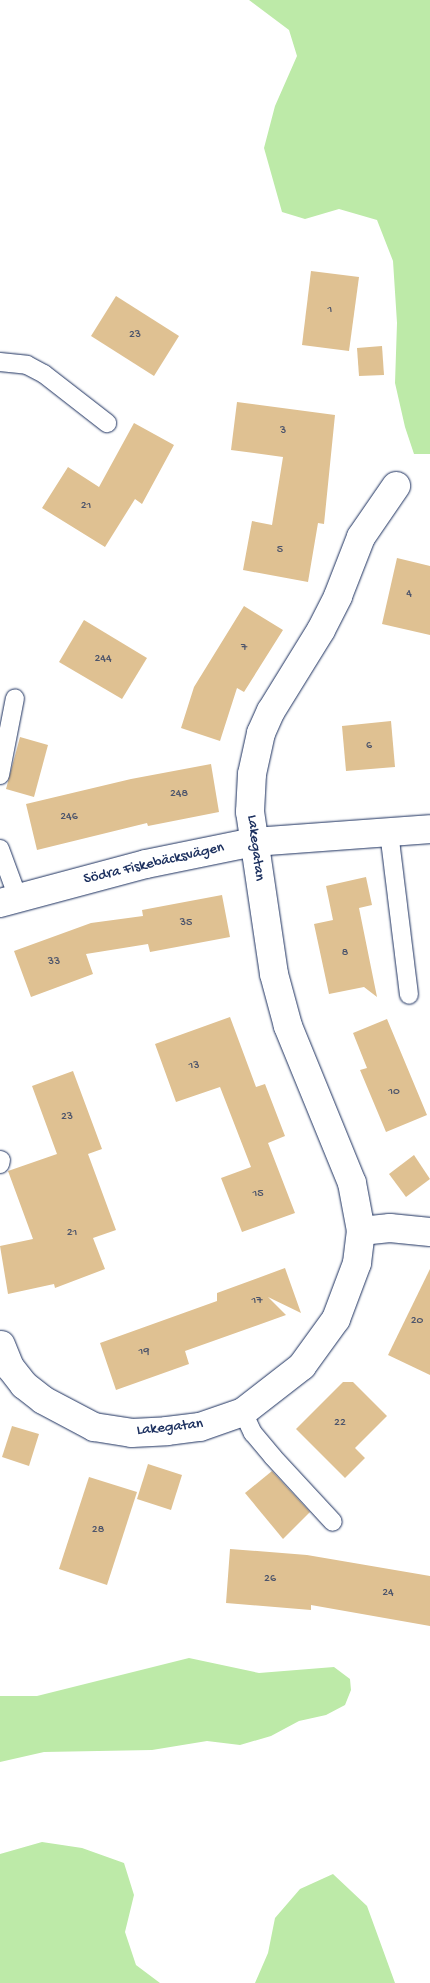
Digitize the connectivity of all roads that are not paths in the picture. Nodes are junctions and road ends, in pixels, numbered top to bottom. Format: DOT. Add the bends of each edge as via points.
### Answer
graph roads {
  1 [pos="0,362"];
  2 [pos="107,423"];
  3 [pos="396,486"];
  4 [pos="14,698"];
  5 [pos="0,775"];
  6 [pos="430,829"];
  7 [pos="390,832"];
  8 [pos="254,842"];
  9 [pos="0,849"];
  10 [pos="9,901"];
  11 [pos="409,995"];
  12 [pos="361,1231"];
  13 [pos="430,1232"];
  14 [pos="1,1342"];
  15 [pos="243,1412"];
  16 [pos="332,1522"];
  1 -- 2 [label="lane" via="27,365 44,374"];
  3 -- 8 [label="street, Lakegatan" via="361,537 334,605 261,733 252,774 250,812"];
  4 -- 5 [label="lane"];
  6 -- 7 [label="street, Södra Fiskebäcksvägen"];
  7 -- 8 [label="street, Södra Fiskebäcksvägen"];
  7 -- 11 [label="lane"];
  8 -- 10 [label="street, Södra Fiskebäcksvägen" via="146,864"];
  8 -- 12 [label="street, Lakegatan" via="274,974 288,1026 352,1183"];
  9 -- 10 [label="lane"];
  12 -- 13 [label="street" via="390,1228"];
  12 -- 15 [label="street, Lakegatan" via="357,1263 348,1291 320,1343 302,1366"];
  14 -- 15 [label="street, Lakegatan" via="10,1366 24,1385 44,1400 94,1427 132,1433 167,1431 200,1427"];
  15 -- 16 [label="lane" via="253,1433"];
}
